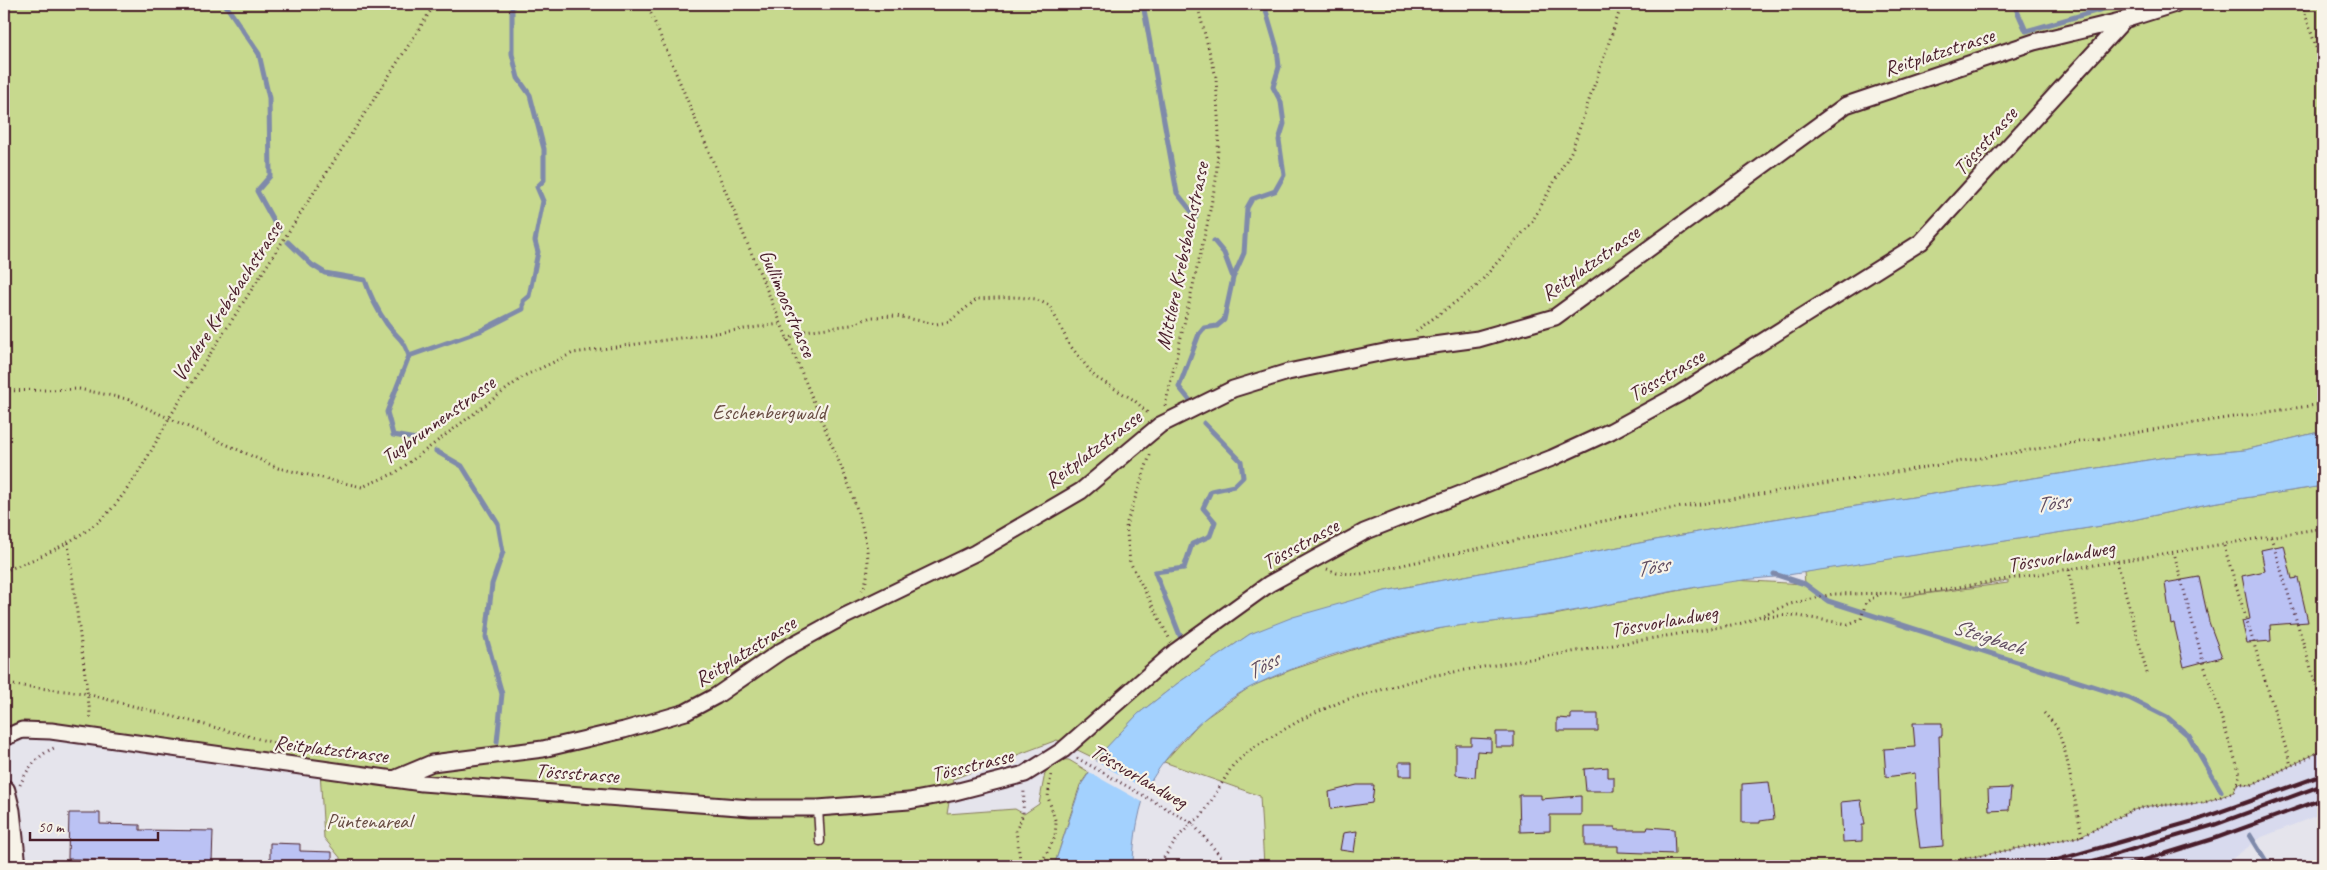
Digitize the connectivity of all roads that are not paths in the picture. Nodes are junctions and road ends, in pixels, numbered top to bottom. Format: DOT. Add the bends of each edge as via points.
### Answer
graph roads {
  1 [pos="2175,4"];
  2 [pos="2124,20"];
  3 [pos="4,738"];
  4 [pos="393,779"];
  5 [pos="6,801"];
  6 [pos="818,808"];
  7 [pos="820,841"];
  8 [pos="15,866"];
  1 -- 2 [label="street, Reitplatzstrasse"];
  2 -- 4 [label="street, Reitplatzstrasse" via="2034,42 1846,105 1555,317 1478,339 1389,351 1288,372 1233,389 1160,425 1081,490 975,553 787,648 716,696 686,712 544,749 432,763"];
  2 -- 6 [label="street, Tössstrasse" via="1921,242 1679,394 1552,458 1364,532 1269,584 1176,652 1063,750 1025,774 951,794 909,801"];
  3 -- 4 [label="street, Reitplatzstrasse" via="32,729"];
  4 -- 6 [label="street, Tössstrasse" via="751,808"];
  5 -- 8 [label="main road"];
  6 -- 7 [label="lane"];
}
